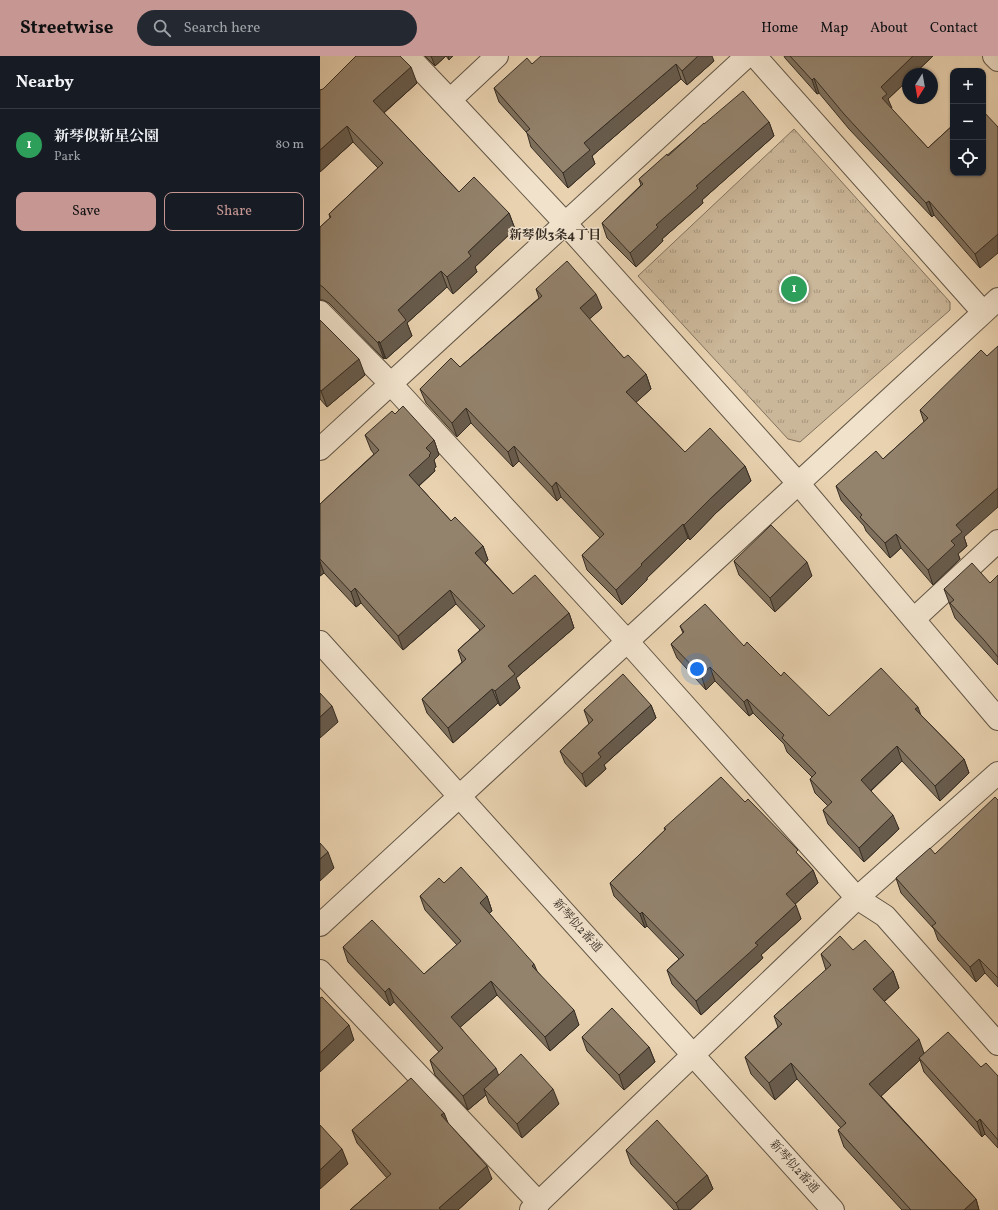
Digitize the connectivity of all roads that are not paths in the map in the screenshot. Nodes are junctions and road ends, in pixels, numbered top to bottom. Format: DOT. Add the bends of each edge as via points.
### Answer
graph roads {
  1 [pos="408,56"];
  2 [pos="497,56"];
  3 [pos="747,56"];
  4 [pos="755,56"];
  5 [pos="450,100"];
  6 [pos="565,224"];
  7 [pos="991,306"];
  8 [pos="320,312"];
  9 [pos="391,384"];
  10 [pos="320,449"];
  11 [pos="798,483"];
  12 [pos="998,541"];
  13 [pos="914,619"];
  14 [pos="626,641"];
  15 [pos="320,642"];
  16 [pos="998,719"];
  17 [pos="998,774"];
  18 [pos="459,796"];
  19 [pos="857,898"];
  20 [pos="320,925"];
  21 [pos="320,971"];
  22 [pos="998,1044"];
  23 [pos="692,1054"];
  24 [pos="535,1206"];
  25 [pos="833,1210"];
  1 -- 5 [label="street"];
  2 -- 5 [label="street"];
  3 -- 6 [label="street"];
  4 -- 7 [label="street"];
  5 -- 6 [label="street"];
  6 -- 9 [label="street"];
  6 -- 11 [label="street"];
  7 -- 11 [label="street"];
  8 -- 9 [label="street"];
  9 -- 10 [label="street"];
  9 -- 14 [label="street"];
  11 -- 13 [label="street"];
  11 -- 14 [label="street"];
  12 -- 13 [label="street"];
  13 -- 16 [label="street"];
  14 -- 18 [label="street"];
  14 -- 19 [label="street"];
  15 -- 18 [label="street, 新琴似2番通"];
  17 -- 19 [label="street"];
  18 -- 20 [label="street"];
  18 -- 23 [label="street, 新琴似2番通"];
  19 -- 22 [label="street" via="885,916"];
  19 -- 23 [label="street"];
  21 -- 24 [label="street"];
  23 -- 24 [label="street"];
  23 -- 25 [label="street, 新琴似2番通"];
}
